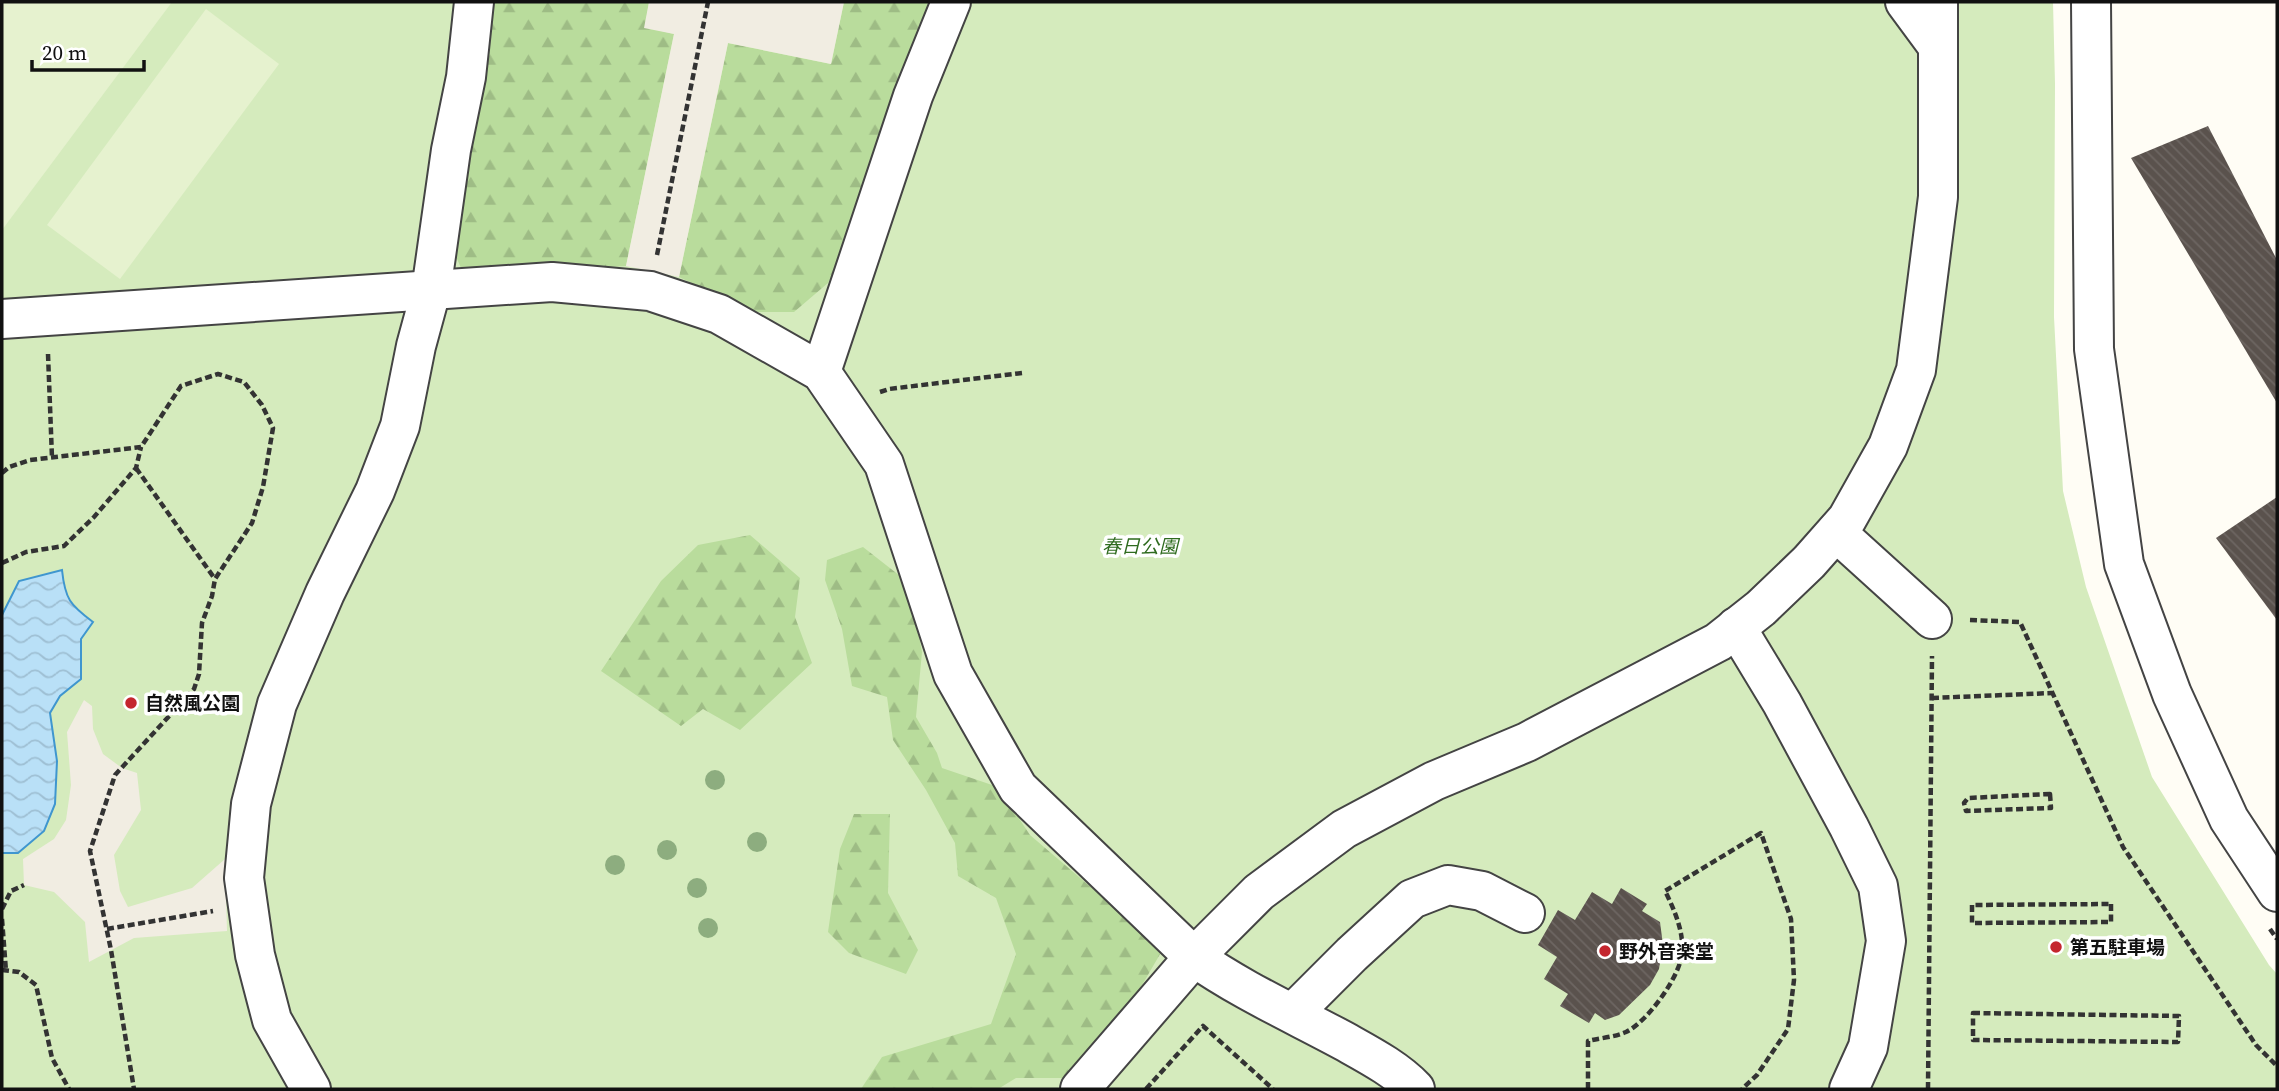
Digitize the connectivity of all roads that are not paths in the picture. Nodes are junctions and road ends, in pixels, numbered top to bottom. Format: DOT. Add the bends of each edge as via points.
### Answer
graph roads {
  1 [pos="474,2"];
  2 [pos="951,2"];
  3 [pos="1905,2"];
  4 [pos="1938,2"];
  5 [pos="2091,2"];
  6 [pos="1936,44"];
  7 [pos="431,291"];
  8 [pos="2,319"];
  9 [pos="821,372"];
  10 [pos="1836,532"];
  11 [pos="1932,619"];
  12 [pos="1736,627"];
  13 [pos="2277,892"];
  14 [pos="1525,913"];
  15 [pos="1194,957"];
  16 [pos="1293,1013"];
  17 [pos="311,1089"];
  18 [pos="1080,1089"];
  19 [pos="1415,1089"];
  20 [pos="1849,1089"];
  1 -- 7 [label="street"];
  2 -- 9 [label="street" via="913,96"];
  3 -- 6 [label="street"];
  4 -- 6 [label="street"];
  5 -- 13 [label="street" via="2094,349 2124,564 2172,694 2229,819"];
  6 -- 10 [label="street" via="1938,197 1916,370 1888,446"];
  7 -- 8 [label="street"];
  7 -- 9 [label="street" via="552,282 650,291 719,314"];
  7 -- 17 [label="street" via="400,426 277,704 251,804 244,878 255,955 272,1020"];
  9 -- 15 [label="street" via="884,464 954,674 1018,788"];
  10 -- 11 [label="street"];
  10 -- 12 [label="street"];
  12 -- 15 [label="street" via="1718,642 1539,736 1434,781 1344,829 1259,892"];
  12 -- 20 [label="street" via="1782,703 1878,886 1886,941 1868,1047"];
  14 -- 16 [label="street" via="1482,891 1448,885 1412,899"];
  15 -- 16 [label="street" via="1225,979"];
  15 -- 18 [label="street"];
  16 -- 19 [label="street" via="1378,1060"];
}
